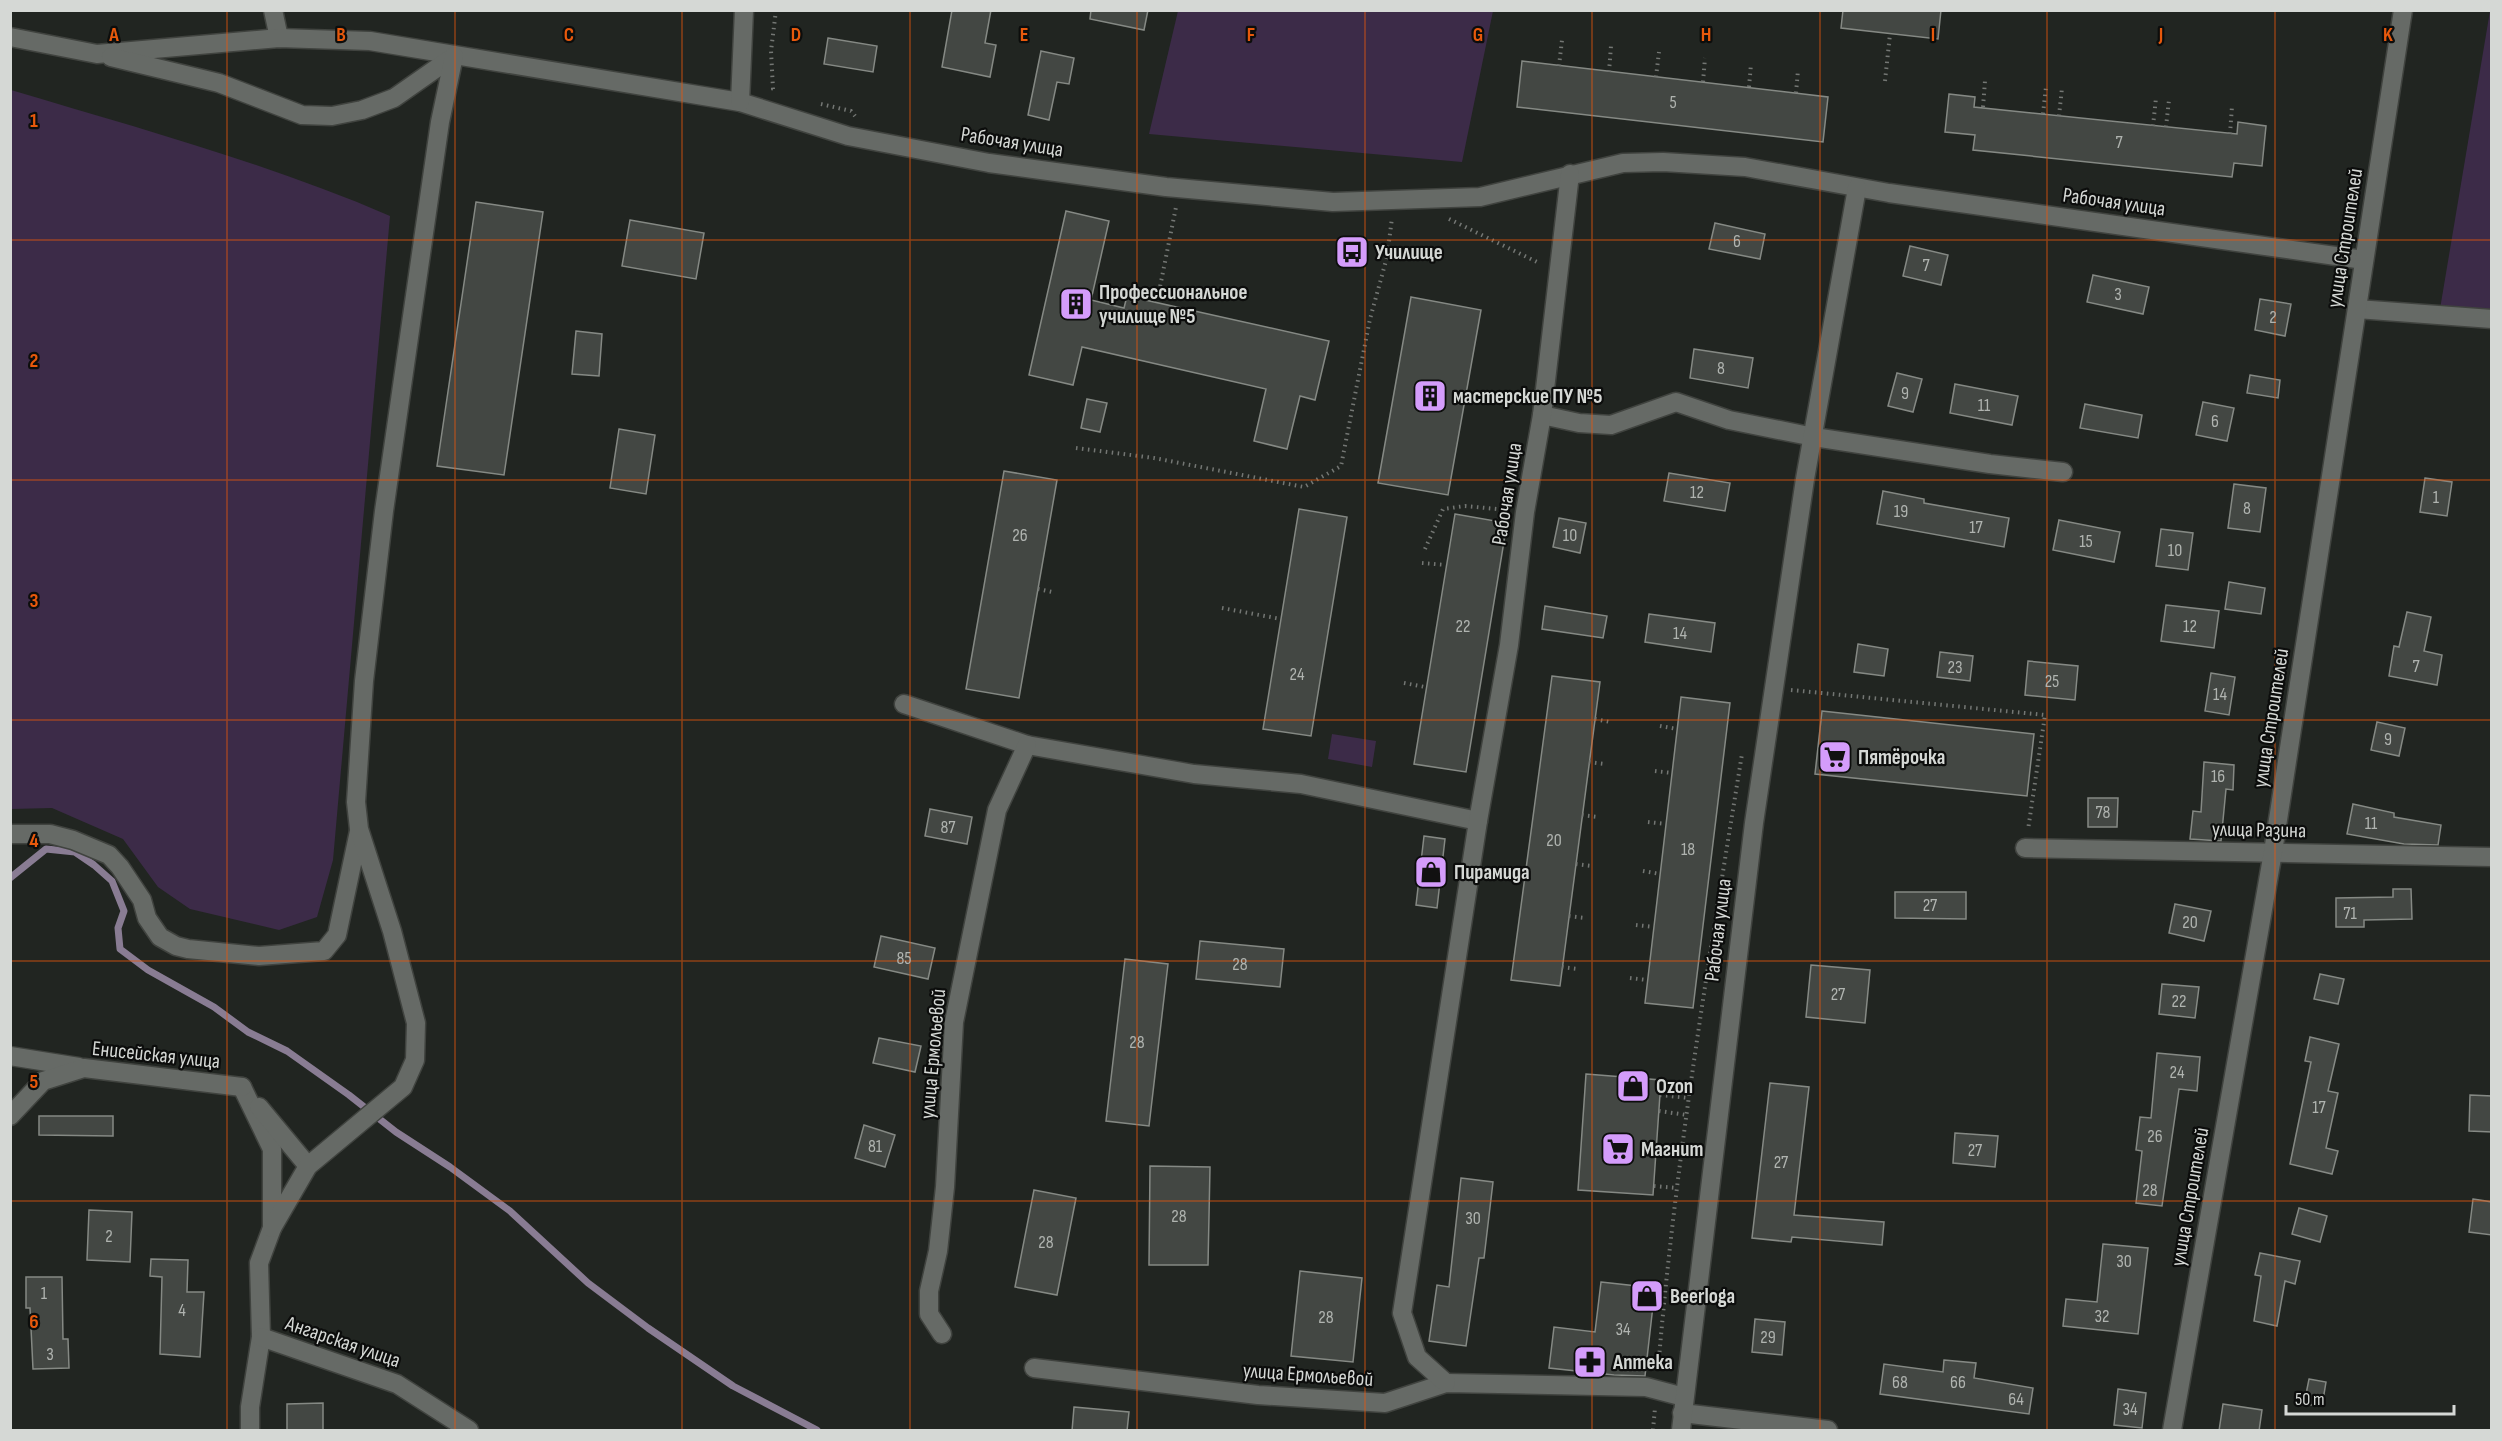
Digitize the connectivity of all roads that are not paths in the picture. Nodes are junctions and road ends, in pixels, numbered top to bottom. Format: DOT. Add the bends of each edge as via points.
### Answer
graph roads {
  1 [pos="273,10"];
  2 [pos="744,10"];
  3 [pos="2403,10"];
  4 [pos="10,37"];
  5 [pos="279,38"];
  6 [pos="97,54"];
  7 [pos="454,56"];
  8 [pos="740,102"];
  9 [pos="1570,174"];
  10 [pos="1857,188"];
  11 [pos="2364,260"];
  12 [pos="2357,309"];
  13 [pos="2492,320"];
  14 [pos="1542,415"];
  15 [pos="1814,437"];
  16 [pos="2063,472"];
  17 [pos="904,704"];
  18 [pos="1027,745"];
  19 [pos="1478,821"];
  20 [pos="359,829"];
  21 [pos="10,834"];
  22 [pos="2025,848"];
  23 [pos="2273,852"];
  24 [pos="2492,857"];
  25 [pos="10,1056"];
  26 [pos="84,1068"];
  27 [pos="242,1087"];
  28 [pos="10,1116"];
  29 [pos="308,1166"];
  30 [pos="272,1228"];
  31 [pos="942,1334"];
  32 [pos="261,1337"];
  33 [pos="1034,1368"];
  34 [pos="1446,1383"];
  35 [pos="1682,1413"];
  36 [pos="250,1431"];
  37 [pos="469,1431"];
  38 [pos="1828,1431"];
  39 [pos="2172,1431"];
  1 -- 5 [label="street"];
  2 -- 8 [label="street"];
  3 -- 11 [label="street, улица Строителей"];
  4 -- 6 [label="street"];
  5 -- 6 [label="street, Рабочая улица"];
  5 -- 7 [label="street, Рабочая улица" via="369,41"];
  6 -- 7 [label="street" via="219,83 302,115 332,116 394,98"];
  7 -- 8 [label="street, Рабочая улица"];
  7 -- 20 [label="street" via="440,122 384,511 364,681 356,802"];
  8 -- 9 [label="street, Рабочая улица" via="848,136 989,163 1180,189 1333,202 1393,201 1480,197"];
  9 -- 10 [label="street, Рабочая улица" via="1623,163 1663,162 1745,167"];
  9 -- 14 [label="street, Рабочая улица"];
  10 -- 11 [label="street, Рабочая улица"];
  10 -- 15 [label="street, Рабочая улица"];
  11 -- 12 [label="street, улица Строителей"];
  12 -- 13 [label="street"];
  12 -- 23 [label="street, улица Строителей"];
  14 -- 15 [label="street" via="1611,425 1676,402 1729,420"];
  14 -- 19 [label="street, Рабочая улица" via="1525,512 1509,645"];
  15 -- 16 [label="street"];
  15 -- 35 [label="street, Рабочая улица" via="1754,823"];
  17 -- 18 [label="street"];
  18 -- 19 [label="street" via="1194,774 1301,784"];
  18 -- 31 [label="street, улица Ермольевой" via="998,810 954,1022 945,1187 929,1291 929,1314"];
  19 -- 34 [label="street, Рабочая улица" via="1402,1313 1417,1357"];
  20 -- 21 [label="street" via="337,935 324,951 260,956 176,946 160,937 147,918 142,900 109,855 50,834"];
  20 -- 29 [label="street" via="416,1023 415,1060 404,1087"];
  22 -- 23 [label="street, улица Разина"];
  23 -- 24 [label="street, улица Разина"];
  23 -- 39 [label="street, улица Строителей"];
  25 -- 26 [label="street"];
  26 -- 27 [label="street, Енисейская улица"];
  26 -- 28 [label="street, Енисейская улица" via="43,1081"];
  27 -- 29 [label="street"];
  27 -- 30 [label="street" via="272,1149"];
  29 -- 30 [label="street"];
  30 -- 32 [label="street" via="259,1263"];
  32 -- 36 [label="street"];
  32 -- 37 [label="street, Ангарская улица" via="397,1384"];
  33 -- 34 [label="street, улица Ермольевой" via="1258,1395 1385,1403"];
  34 -- 35 [label="street, улица Ермольевой" via="1646,1387 1656,1390"];
  35 -- 38 [label="street, улица Ермольевой"];
}
